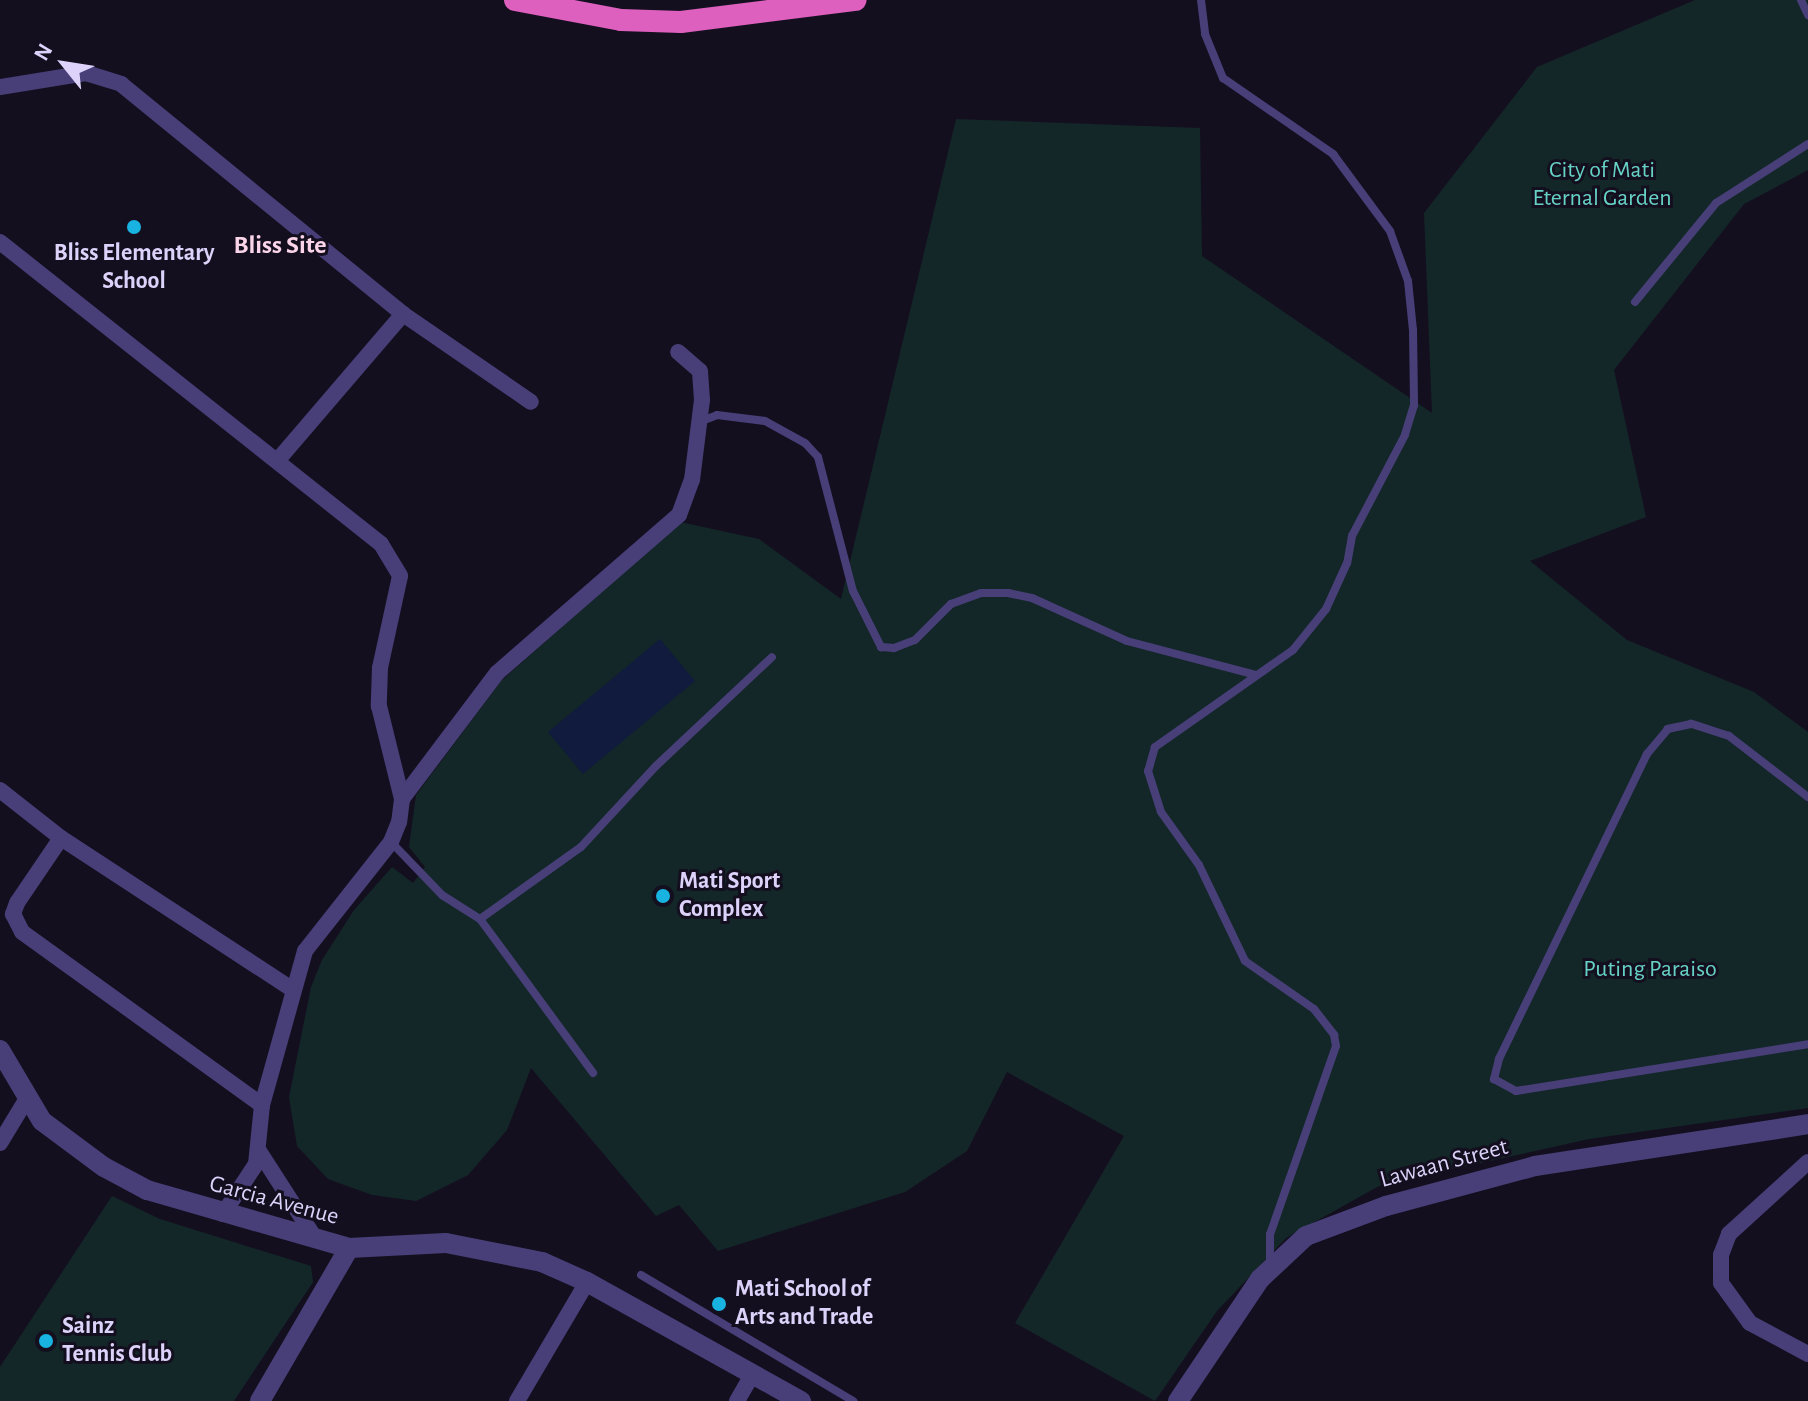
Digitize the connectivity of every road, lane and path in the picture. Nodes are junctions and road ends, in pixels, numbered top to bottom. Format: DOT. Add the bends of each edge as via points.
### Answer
graph roads {
  1 [pos="515,0"];
  2 [pos="856,0"];
  3 [pos="1201,0"];
  4 [pos="1801,0"];
  5 [pos="1808,15"];
  6 [pos="0,87"];
  7 [pos="1808,144"];
  8 [pos="0,242"];
  9 [pos="1635,302"];
  10 [pos="403,314"];
  11 [pos="678,352"];
  12 [pos="531,402"];
  13 [pos="699,422"];
  14 [pos="277,461"];
  15 [pos="772,657"];
  16 [pos="1256,675"];
  17 [pos="0,790"];
  18 [pos="1808,797"];
  19 [pos="402,799"];
  20 [pos="61,838"];
  21 [pos="391,842"];
  22 [pos="480,919"];
  23 [pos="292,989"];
  24 [pos="1808,1044"];
  25 [pos="0,1050"];
  26 [pos="593,1073"];
  27 [pos="26,1100"];
  28 [pos="262,1105"];
  29 [pos="1808,1124"];
  30 [pos="0,1143"];
  31 [pos="259,1151"];
  32 [pos="1808,1162"];
  33 [pos="223,1214"];
  34 [pos="313,1235"];
  35 [pos="349,1248"];
  36 [pos="1270,1267"];
  37 [pos="641,1275"];
  38 [pos="587,1282"];
  39 [pos="1808,1354"];
  40 [pos="753,1373"];
  41 [pos="260,1401"];
  42 [pos="517,1401"];
  43 [pos="737,1401"];
  44 [pos="801,1401"];
  45 [pos="853,1401"];
  46 [pos="1178,1401"];
  1 -- 2 [label="highway" via="621,20 681,22"];
  3 -- 16 [label="lane" via="1205,34 1223,78 1333,154 1382,219 1400,251 1412,310 1414,405 1397,454 1352,536 1347,563 1326,609 1293,650"];
  4 -- 5 [label="lane"];
  6 -- 10 [label="street" via="86,73 121,84"];
  7 -- 9 [label="lane" via="1716,203"];
  8 -- 14 [label="street"];
  10 -- 12 [label="street"];
  10 -- 14 [label="street"];
  11 -- 13 [label="street" via="700,371"];
  13 -- 16 [label="lane" via="717,415 765,421 805,443 818,457 853,591 881,647 915,640 951,604 981,593 1008,593 1032,598 1127,641"];
  13 -- 19 [label="street" via="688,499 679,515 497,673"];
  14 -- 19 [label="street" via="394,560 399,593 380,668 379,706"];
  15 -- 22 [label="lane" via="656,766 581,847"];
  16 -- 36 [label="lane" via="1155,747 1148,771 1161,812 1203,873 1245,961 1314,1009 1334,1035 1336,1046 1270,1234"];
  17 -- 20 [label="street"];
  18 -- 24 [label="lane" via="1729,736 1691,724 1668,729 1647,754 1494,1079 1516,1091"];
  19 -- 21 [label="street"];
  20 -- 23 [label="street"];
  20 -- 28 [label="street" via="17,903 13,914 22,932"];
  21 -- 22 [label="lane" via="442,895"];
  21 -- 23 [label="street" via="323,924 305,951"];
  22 -- 26 [label="lane"];
  23 -- 28 [label="street"];
  25 -- 27 [label="street, Garcia Avenue"];
  27 -- 30 [label="street"];
  27 -- 33 [label="street, Garcia Avenue" via="61,1138 104,1167 147,1190"];
  28 -- 31 [label="street"];
  29 -- 36 [label="street, Lawaan Street" via="1579,1159 1475,1182 1306,1236"];
  31 -- 33 [label="street" via="249,1180"];
  31 -- 34 [label="street"];
  32 -- 39 [label="street" via="1758,1203 1729,1234 1721,1255 1721,1283 1732,1304 1750,1323"];
  33 -- 34 [label="street, Garcia Avenue"];
  34 -- 35 [label="street, Garcia Avenue"];
  35 -- 38 [label="street, Garcia Avenue" via="446,1243 515,1255"];
  35 -- 41 [label="street"];
  36 -- 46 [label="street, Lawaan Street"];
  37 -- 45 [label="lane"];
  38 -- 40 [label="street, Garcia Avenue"];
  38 -- 42 [label="street"];
  40 -- 43 [label="street"];
  40 -- 44 [label="street, Garcia Avenue"];
}
